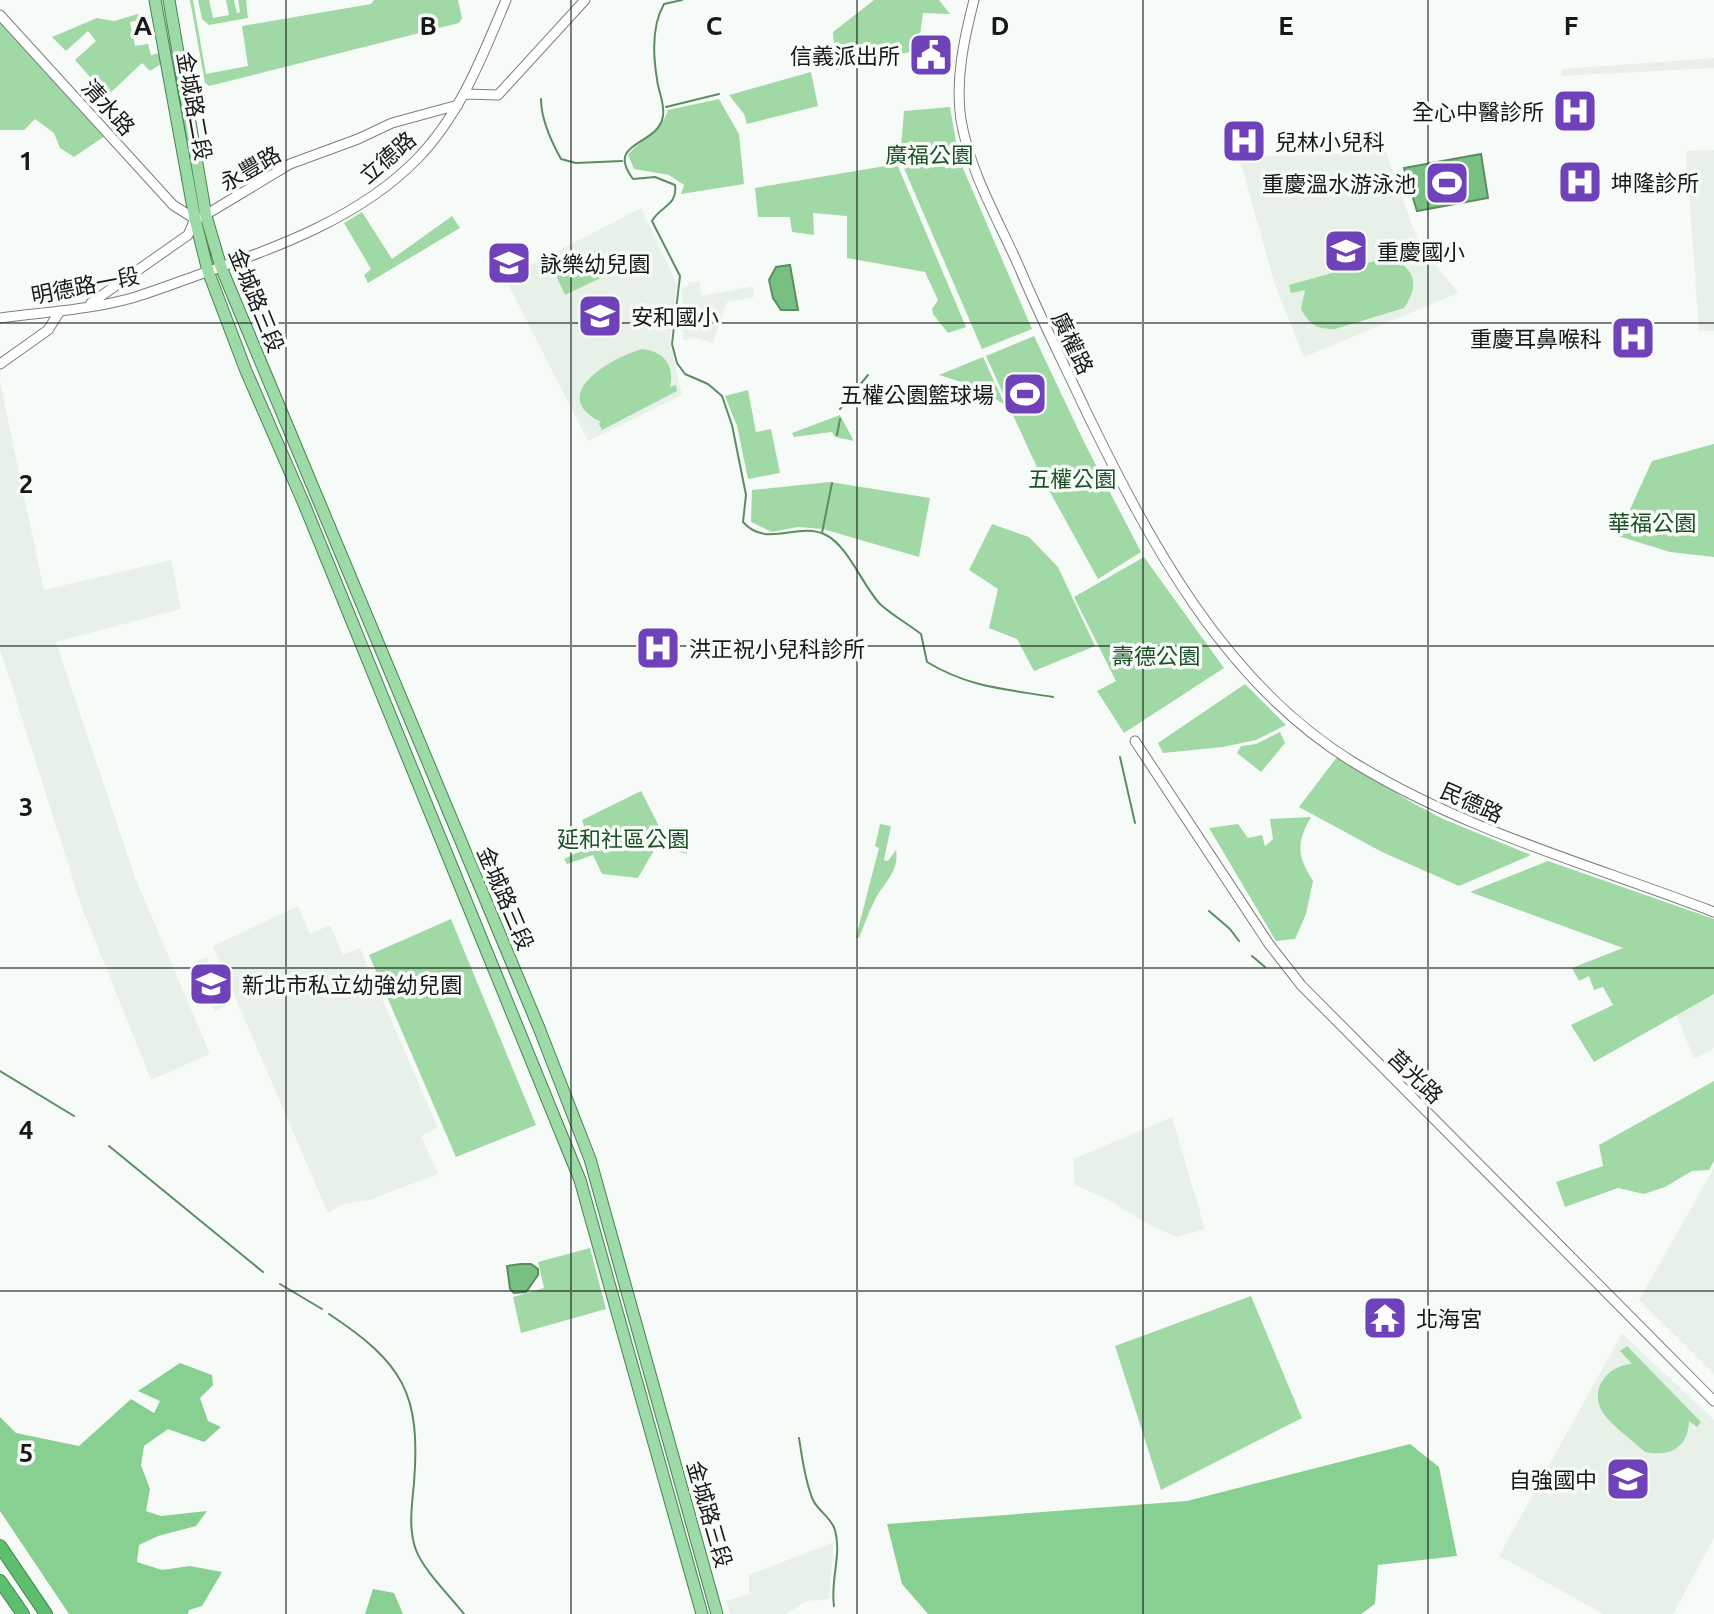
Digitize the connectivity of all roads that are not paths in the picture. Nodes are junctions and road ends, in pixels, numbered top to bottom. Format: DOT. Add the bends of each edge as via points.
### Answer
graph roads {
  1 [pos="155,0"];
  2 [pos="169,0"];
  3 [pos="506,0"];
  4 [pos="585,0"];
  5 [pos="974,0"];
  6 [pos="0,15"];
  7 [pos="465,94"];
  8 [pos="458,105"];
  9 [pos="200,217"];
  10 [pos="221,267"];
  11 [pos="208,271"];
  12 [pos="87,306"];
  13 [pos="60,311"];
  14 [pos="0,318"];
  15 [pos="0,364"];
  16 [pos="1245,671"];
  17 [pos="1135,741"];
  18 [pos="1714,912"];
  19 [pos="1714,1401"];
  20 [pos="0,1546"];
  21 [pos="0,1581"];
  22 [pos="23,1614"];
  23 [pos="46,1614"];
  24 [pos="702,1614"];
  25 [pos="717,1614"];
  1 -- 9 [label="main road, 金城路二段"];
  2 -- 9 [label="main road, 金城路二段"];
  3 -- 7 [label="street, 立德路"];
  4 -- 7 [label="street" via="498,95"];
  5 -- 16 [label="street, 廣權路" via="958,94 972,164 1044,327 1152,541"];
  6 -- 9 [label="street, 清水路" via="173,205"];
  7 -- 8 [label="street, 立德路"];
  8 -- 9 [label="street, 永豐路" via="392,123 290,164"];
  8 -- 10 [label="street, 立德路" via="417,158 373,194 334,220"];
  9 -- 10 [label="main road, 金城路三段"];
  9 -- 11 [label="main road, 金城路三段"];
  9 -- 12 [label="street, 永豐路" via="188,235"];
  10 -- 11 [label="street, 明德路一段"];
  10 -- 25 [label="main road, 金城路三段" via="590,1159"];
  11 -- 12 [label="street, 明德路一段" via="131,298"];
  11 -- 24 [label="main road, 金城路三段" via="580,1180"];
  12 -- 13 [label="street, 明德路一段"];
  13 -- 14 [label="street, 明德路一段"];
  13 -- 15 [label="street" via="48,330"];
  16 -- 18 [label="street, 民德路" via="1340,753 1412,795 1487,830"];
  17 -- 19 [label="street, 莒光路" via="1299,983"];
  20 -- 23 [label="highway"];
  21 -- 22 [label="highway"];
}
